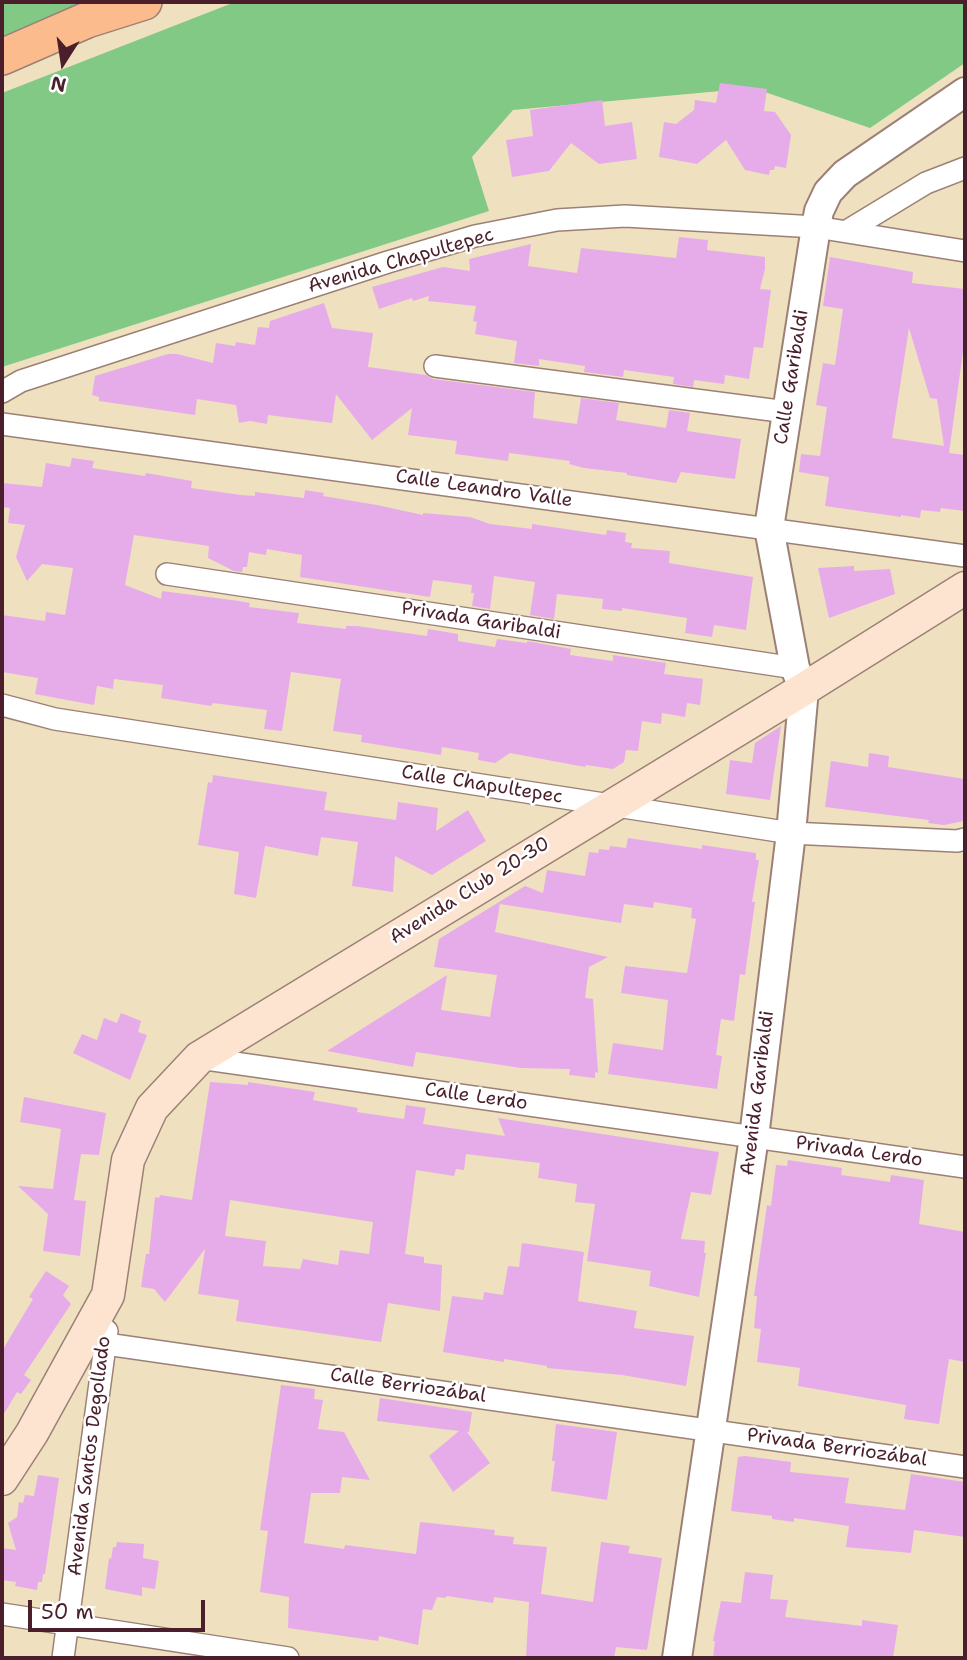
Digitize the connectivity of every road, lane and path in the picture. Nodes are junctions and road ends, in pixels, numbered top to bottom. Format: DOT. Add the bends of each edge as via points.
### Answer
graph roads {
  1 [pos="144,2"];
  2 [pos="2,57"];
  3 [pos="965,92"];
  4 [pos="965,168"];
  5 [pos="816,227"];
  6 [pos="847,231"];
  7 [pos="965,251"];
  8 [pos="435,366"];
  9 [pos="2,392"];
  10 [pos="787,412"];
  11 [pos="2,424"];
  12 [pos="769,528"];
  13 [pos="965,556"];
  14 [pos="167,574"];
  15 [pos="965,588"];
  16 [pos="799,678"];
  17 [pos="2,705"];
  18 [pos="611,805"];
  19 [pos="791,833"];
  20 [pos="965,839"];
  21 [pos="199,1058"];
  22 [pos="754,1137"];
  23 [pos="965,1167"];
  24 [pos="108,1295"];
  25 [pos="106,1344"];
  26 [pos="709,1429"];
  27 [pos="965,1467"];
  28 [pos="2,1479"];
  29 [pos="2,1614"];
  30 [pos="68,1624"];
  31 [pos="63,1658"];
  32 [pos="288,1658"];
  33 [pos="677,1658"];
  1 -- 2 [label="main road" via="87,20"];
  3 -- 5 [label="street, Calle Garibaldi" via="845,174 828,192"];
  4 -- 6 [label="street" via="926,183"];
  5 -- 6 [label="street, Avenida Chapultepec"];
  5 -- 9 [label="street, Avenida Chapultepec" via="625,216 557,220 475,236 34,377"];
  5 -- 10 [label="street, Calle Garibaldi"];
  6 -- 7 [label="street, Avenida Chapultepec"];
  8 -- 10 [label="street"];
  10 -- 12 [label="street, Calle Garibaldi"];
  11 -- 12 [label="street, Calle Leandro Valle"];
  12 -- 13 [label="street, Calle Leandro Valle"];
  12 -- 16 [label="street, Avenida Garibaldi"];
  14 -- 16 [label="street, Privada Garibaldi"];
  15 -- 16 [label="main road, Avenida Club 20-30"];
  16 -- 18 [label="main road, Avenida Club 20-30"];
  16 -- 19 [label="street, Avenida Garibaldi"];
  17 -- 18 [label="street, Calle Chapultepec" via="55,719"];
  18 -- 19 [label="street, Calle Chapultepec"];
  18 -- 21 [label="main road, Avenida Club 20-30"];
  19 -- 20 [label="street, Calle Chapultepec"];
  19 -- 22 [label="street, Avenida Garibaldi"];
  21 -- 22 [label="street, Calle Lerdo"];
  21 -- 24 [label="main road, Avenida Club 20-30" via="152,1108 128,1160"];
  22 -- 23 [label="street, Privada Lerdo"];
  22 -- 26 [label="street, Avenida Garibaldi"];
  24 -- 25 [label="street, Avenida Santos Degollado"];
  24 -- 28 [label="main road"];
  25 -- 26 [label="street, Calle Berriozábal"];
  25 -- 30 [label="street, Avenida Santos Degollado"];
  26 -- 27 [label="street, Privada Berriozábal"];
  26 -- 33 [label="street, Avenida Garibaldi"];
  29 -- 30 [label="street"];
  30 -- 31 [label="street, Avenida Santos Degollado"];
  30 -- 32 [label="street"];
}
